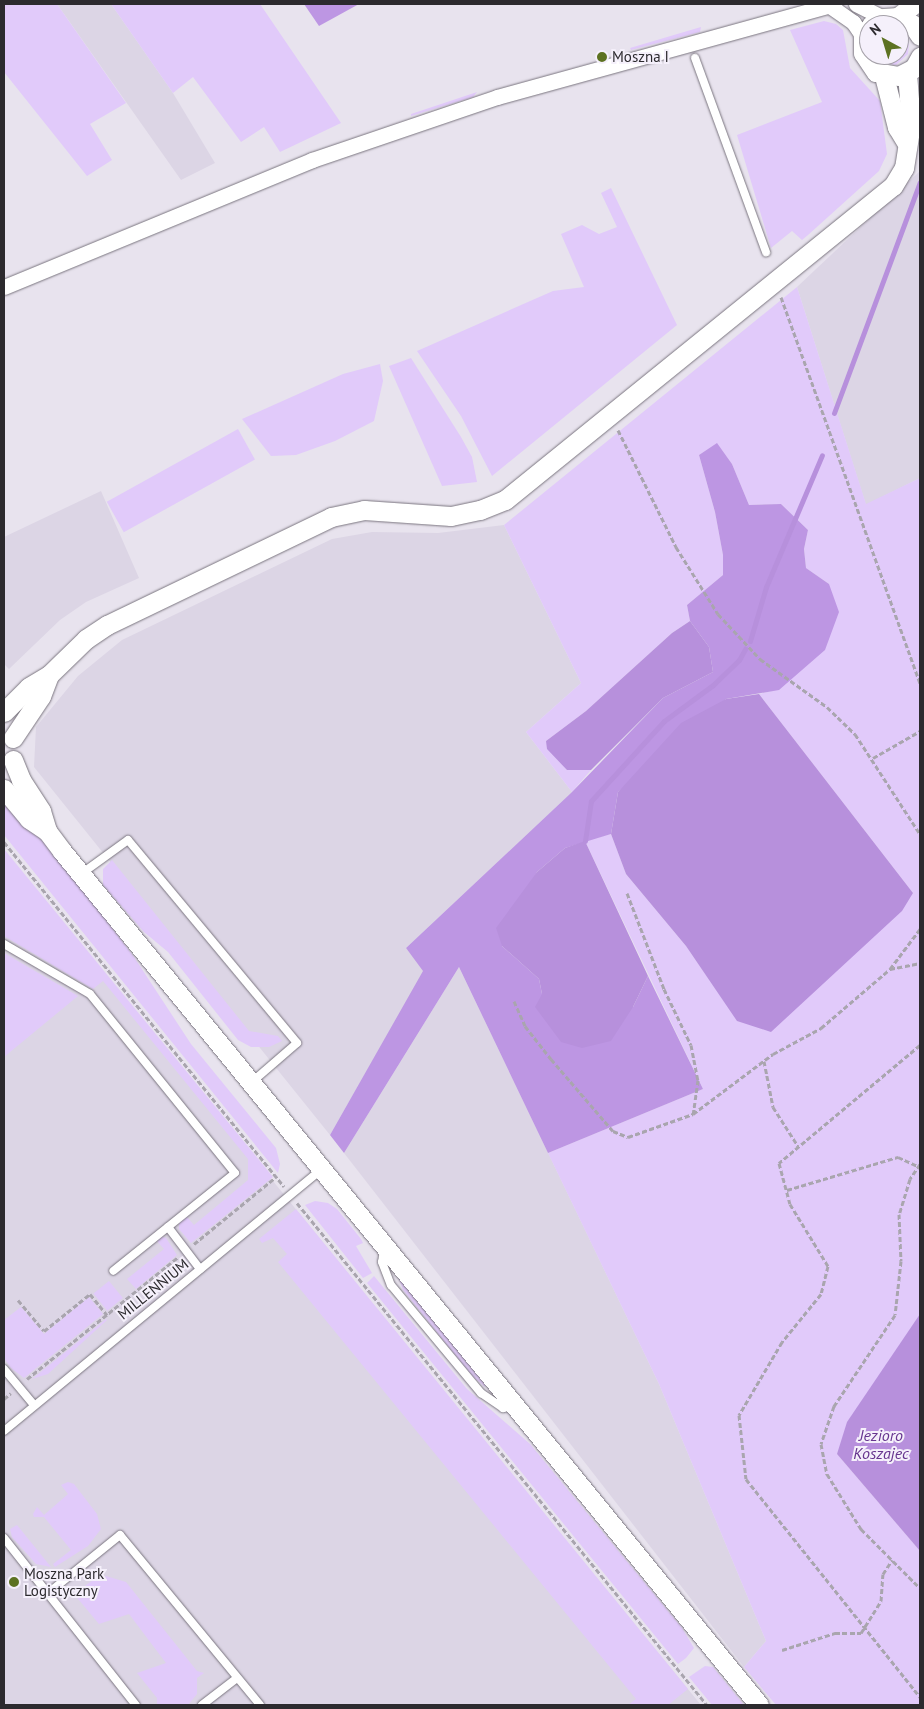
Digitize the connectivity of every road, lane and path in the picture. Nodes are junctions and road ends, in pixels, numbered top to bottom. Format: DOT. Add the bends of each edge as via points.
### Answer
graph roads {
  1 [pos="856,4"];
  2 [pos="914,4"];
  3 [pos="832,5"];
  4 [pos="867,15"];
  5 [pos="895,15"];
  6 [pos="859,23"];
  7 [pos="909,24"];
  8 [pos="920,36"];
  9 [pos="920,57"];
  10 [pos="695,58"];
  11 [pos="870,65"];
  12 [pos="907,73"];
  13 [pos="884,76"];
  14 [pos="906,142"];
  15 [pos="766,252"];
  16 [pos="776,281"];
  17 [pos="4,287"];
  18 [pos="612,416"];
  19 [pos="49,675"];
  20 [pos="920,684"];
  21 [pos="4,712"];
  22 [pos="920,731"];
  23 [pos="8,732"];
  24 [pos="874,758"];
  25 [pos="8,766"];
  26 [pos="4,789"];
  27 [pos="48,831"];
  28 [pos="920,834"];
  29 [pos="4,842"];
  30 [pos="81,874"];
  31 [pos="628,893"];
  32 [pos="920,928"];
  33 [pos="4,944"];
  34 [pos="920,963"];
  35 [pos="890,969"];
  36 [pos="514,1001"];
  37 [pos="920,1046"];
  38 [pos="764,1061"];
  39 [pos="252,1082"];
  40 [pos="693,1114"];
  41 [pos="798,1146"];
  42 [pos="919,1165"];
  43 [pos="322,1169"];
  44 [pos="276,1177"];
  45 [pos="787,1190"];
  46 [pos="290,1195"];
  47 [pos="168,1227"];
  48 [pos="186,1251"];
  49 [pos="200,1268"];
  50 [pos="113,1271"];
  51 [pos="18,1300"];
  52 [pos="107,1315"];
  53 [pos="4,1369"];
  54 [pos="18,1386"];
  55 [pos="4,1398"];
  56 [pos="34,1405"];
  57 [pos="4,1431"];
  58 [pos="4,1538"];
  59 [pos="892,1560"];
  60 [pos="920,1588"];
  61 [pos="47,1594"];
  62 [pos="865,1628"];
  63 [pos="782,1650"];
  64 [pos="237,1678"];
  65 [pos="920,1698"];
  66 [pos="136,1705"];
  67 [pos="202,1705"];
  68 [pos="260,1705"];
  69 [pos="707,1705"];
  70 [pos="759,1705"];
  1 -- 4 [label="street"];
  2 -- 5 [label="street"];
  3 -- 6 [label="street" via="853,22"];
  3 -- 17 [label="street" via="497,97 312,160"];
  7 -- 8 [label="street"];
  9 -- 12 [label="street"];
  10 -- 15 [label="lane"];
  11 -- 13 [label="street"];
  12 -- 13 [label="street"];
  12 -- 14 [label="street" via="911,124"];
  13 -- 14 [label="street" via="897,127"];
  14 -- 16 [label="street" via="904,168 893,186"];
  16 -- 18 [label="street"];
  16 -- 20 [label="path"];
  18 -- 19 [label="street" via="505,500 451,516 364,510 332,517 107,625 86,639"];
  18 -- 24 [label="path" via="676,547 718,614 760,660 827,707"];
  19 -- 21 [label="street" via="29,687"];
  19 -- 23 [label="street" via="41,696"];
  22 -- 24 [label="path"];
  23 -- 25 [label="street"];
  24 -- 28 [label="path" via="898,804"];
  25 -- 27 [label="street"];
  26 -- 27 [label="street" via="29,819"];
  27 -- 30 [label="street"];
  29 -- 44 [label="path"];
  30 -- 39 [label="street"];
  30 -- 39 [label="lane" via="128,840 297,1042"];
  31 -- 40 [label="path" via="664,989 691,1045 698,1080"];
  32 -- 35 [label="path"];
  33 -- 47 [label="lane" via="90,994 235,1173"];
  34 -- 35 [label="path"];
  35 -- 38 [label="path" via="821,1028"];
  36 -- 40 [label="path" via="525,1026 613,1131 628,1136"];
  37 -- 41 [label="path"];
  38 -- 40 [label="path"];
  38 -- 41 [label="path" via="773,1107"];
  39 -- 43 [label="street"];
  41 -- 45 [label="path" via="779,1163"];
  42 -- 45 [label="path" via="898,1157"];
  42 -- 59 [label="path" via="910,1179 899,1214 901,1261 895,1315 834,1406 821,1444 827,1474 861,1529"];
  43 -- 46 [label="lane, MILLENNIUM"];
  43 -- 70 [label="street"];
  44 -- 46 [label="path"];
  44 -- 48 [label="path"];
  45 -- 62 [label="path" via="790,1204 828,1266 821,1294 782,1342 739,1415 746,1479"];
  46 -- 49 [label="lane, MILLENNIUM"];
  46 -- 69 [label="path"];
  47 -- 48 [label="lane"];
  47 -- 50 [label="lane"];
  48 -- 49 [label="lane"];
  48 -- 52 [label="path"];
  49 -- 56 [label="lane, MILLENNIUM"];
  51 -- 52 [label="path" via="44,1331 90,1294"];
  52 -- 54 [label="path"];
  53 -- 54 [label="lane"];
  54 -- 55 [label="path"];
  54 -- 56 [label="lane"];
  56 -- 57 [label="lane, MILLENNIUM"];
  58 -- 61 [label="lane"];
  59 -- 60 [label="path"];
  59 -- 62 [label="path" via="883,1574 881,1601"];
  61 -- 64 [label="lane" via="120,1535"];
  61 -- 66 [label="lane"];
  62 -- 63 [label="path" via="861,1633 835,1633"];
  62 -- 65 [label="path"];
  64 -- 67 [label="lane"];
  64 -- 68 [label="lane"];
}
